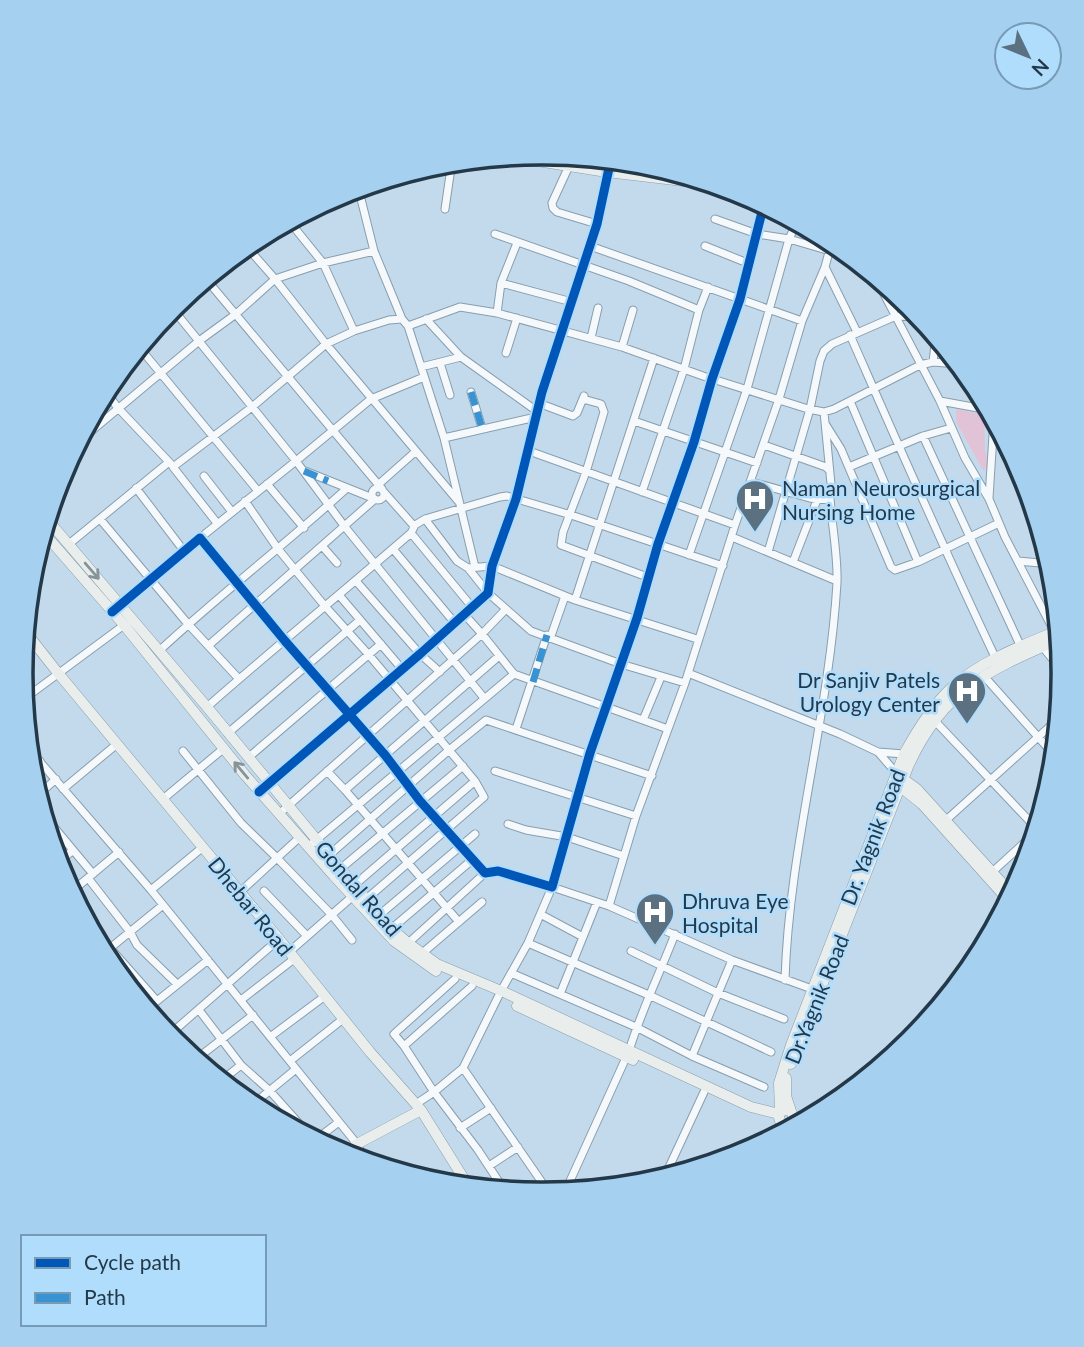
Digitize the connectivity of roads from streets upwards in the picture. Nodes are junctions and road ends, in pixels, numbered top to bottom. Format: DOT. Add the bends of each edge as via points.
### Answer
graph roads {
  1 [pos="569,166"];
  2 [pos="608,169"];
  3 [pos="607,172"];
  4 [pos="450,174"];
  5 [pos="649,177"];
  6 [pos="361,198"];
  7 [pos="445,209"];
  8 [pos="762,215"];
  9 [pos="715,219"];
  10 [pos="597,223"];
  11 [pos="296,229"];
  12 [pos="793,231"];
  13 [pos="495,234"];
  14 [pos="757,234"];
  15 [pos="789,239"];
  16 [pos="517,243"];
  17 [pos="590,246"];
  18 [pos="705,246"];
  19 [pos="823,249"];
  20 [pos="374,251"];
  21 [pos="829,253"];
  22 [pos="253,254"];
  23 [pos="323,263"];
  24 [pos="750,264"];
  25 [pos="585,265"];
  26 [pos="825,267"];
  27 [pos="275,279"];
  28 [pos="501,283"];
  29 [pos="212,286"];
  30 [pos="708,287"];
  31 [pos="740,299"];
  32 [pos="888,301"];
  33 [pos="572,302"];
  34 [pos="598,308"];
  35 [pos="769,309"];
  36 [pos="633,310"];
  37 [pos="699,310"];
  38 [pos="497,313"];
  39 [pos="236,314"];
  40 [pos="896,316"];
  41 [pos="904,316"];
  42 [pos="179,317"];
  43 [pos="517,318"];
  44 [pos="402,319"];
  45 [pos="426,319"];
  46 [pos="802,321"];
  47 [pos="408,326"];
  48 [pos="564,330"];
  49 [pos="354,331"];
  50 [pos="854,334"];
  51 [pos="591,338"];
  52 [pos="199,341"];
  53 [pos="326,344"];
  54 [pos="622,347"];
  55 [pos="934,350"];
  56 [pos="506,352"];
  57 [pos="146,355"];
  58 [pos="461,357"];
  59 [pos="654,358"];
  60 [pos="933,362"];
  61 [pos="440,363"];
  62 [pos="945,363"];
  63 [pos="920,365"];
  64 [pos="421,367"];
  65 [pos="684,369"];
  66 [pos="162,375"];
  67 [pos="286,377"];
  68 [pos="424,377"];
  69 [pos="712,379"];
  70 [pos="747,389"];
  71 [pos="874,390"];
  72 [pos="471,392"];
  73 [pos="450,395"];
  74 [pos="371,399"];
  75 [pos="779,399"];
  76 [pos="113,401"];
  77 [pos="850,401"];
  78 [pos="940,401"];
  79 [pos="252,407"];
  80 [pos="118,408"];
  81 [pos="976,408"];
  82 [pos="810,409"];
  83 [pos="539,411"];
  84 [pos="824,412"];
  85 [pos="101,419"];
  86 [pos="634,421"];
  87 [pos="826,425"];
  88 [pos="482,428"];
  89 [pos="951,428"];
  90 [pos="333,431"];
  91 [pos="663,431"];
  92 [pos="923,436"];
  93 [pos="213,437"];
  94 [pos="444,438"];
  95 [pos="993,438"];
  96 [pos="694,442"];
  97 [pos="764,445"];
  98 [pos="901,446"];
  99 [pos="529,451"];
  100 [pos="415,452"];
  101 [pos="724,453"];
  102 [pos="874,456"];
  103 [pos="796,457"];
  104 [pos="296,461"];
  105 [pos="757,463"];
  106 [pos="171,465"];
  107 [pos="849,467"];
  108 [pos="304,471"];
  109 [pos="829,471"];
  110 [pos="586,472"];
  111 [pos="205,476"];
  112 [pos="613,481"];
  113 [pos="752,482"];
  114 [pos="267,484"];
  115 [pos="136,488"];
  116 [pos="381,488"];
  117 [pos="346,489"];
  118 [pos="258,491"];
  119 [pos="786,491"];
  120 [pos="642,492"];
  121 [pos="512,498"];
  122 [pos="830,498"];
  123 [pos="377,499"];
  124 [pos="989,499"];
  125 [pos="817,500"];
  126 [pos="245,501"];
  127 [pos="673,503"];
  128 [pos="329,505"];
  129 [pos="459,505"];
  130 [pos="401,510"];
  131 [pos="232,512"];
  132 [pos="703,514"];
  133 [pos="571,515"];
  134 [pos="100,519"];
  135 [pos="425,519"];
  136 [pos="217,523"];
  137 [pos="999,523"];
  138 [pos="599,525"];
  139 [pos="735,525"];
  140 [pos="345,527"];
  141 [pos="55,528"];
  142 [pos="304,528"];
  143 [pos="413,529"];
  144 [pos="732,537"];
  145 [pos="200,538"];
  146 [pos="971,538"];
  147 [pos="51,541"];
  148 [pos="69,544"];
  149 [pos="658,544"];
  150 [pos="323,547"];
  151 [pos="278,549"];
  152 [pos="393,549"];
  153 [pos="944,550"];
  154 [pos="184,551"];
  155 [pos="768,552"];
  156 [pos="689,555"];
  157 [pos="589,556"];
  158 [pos="1017,561"];
  159 [pos="793,562"];
  160 [pos="918,562"];
  161 [pos="337,563"];
  162 [pos="1038,563"];
  163 [pos="375,564"];
  164 [pos="492,566"];
  165 [pos="723,566"];
  166 [pos="471,567"];
  167 [pos="296,570"];
  168 [pos="650,578"];
  169 [pos="152,579"];
  170 [pos="356,581"];
  171 [pos="837,581"];
  172 [pos="237,584"];
  173 [pos="488,593"];
  174 [pos="338,594"];
  175 [pos="565,596"];
  176 [pos="575,600"];
  177 [pos="121,604"];
  178 [pos="256,605"];
  179 [pos="324,605"];
  180 [pos="471,607"];
  181 [pos="506,610"];
  182 [pos="112,612"];
  183 [pos="464,614"];
  184 [pos="1047,615"];
  185 [pos="637,618"];
  186 [pos="360,620"];
  187 [pos="454,622"];
  188 [pos="188,624"];
  189 [pos="124,625"];
  190 [pos="346,631"];
  191 [pos="482,634"];
  192 [pos="549,636"];
  193 [pos="435,638"];
  194 [pos="697,639"];
  195 [pos="1050,639"];
  196 [pos="285,641"];
  197 [pos="34,642"];
  198 [pos="1040,643"];
  199 [pos="381,644"];
  200 [pos="209,645"];
  201 [pos="1021,648"];
  202 [pos="159,651"];
  203 [pos="369,654"];
  204 [pos="421,654"];
  205 [pos="499,656"];
  206 [pos="1050,656"];
  207 [pos="996,659"];
  208 [pos="452,661"];
  209 [pos="621,664"];
  210 [pos="307,667"];
  211 [pos="402,669"];
  212 [pos="440,672"];
  213 [pos="58,673"];
  214 [pos="688,673"];
  215 [pos="514,674"];
  216 [pos="983,675"];
  217 [pos="661,677"];
  218 [pos="239,679"];
  219 [pos="389,679"];
  220 [pos="469,682"];
  221 [pos="533,682"];
  222 [pos="685,683"];
  223 [pos="328,691"];
  224 [pos="34,692"];
  225 [pos="484,698"];
  226 [pos="408,701"];
  227 [pos="207,707"];
  228 [pos="605,707"];
  229 [pos="349,714"];
  230 [pos="643,720"];
  231 [pos="424,721"];
  232 [pos="935,721"];
  233 [pos="820,726"];
  234 [pos="516,729"];
  235 [pos="668,729"];
  236 [pos="1047,729"];
  237 [pos="228,733"];
  238 [pos="367,735"];
  239 [pos="438,736"];
  240 [pos="1038,738"];
  241 [pos="117,744"];
  242 [pos="1045,746"];
  243 [pos="223,749"];
  244 [pos="183,751"];
  245 [pos="448,751"];
  246 [pos="878,752"];
  247 [pos="590,753"];
  248 [pos="904,754"];
  249 [pos="385,755"];
  250 [pos="249,757"];
  251 [pos="41,763"];
  252 [pos="463,766"];
  253 [pos="198,770"];
  254 [pos="327,771"];
  255 [pos="397,771"];
  256 [pos="495,771"];
  257 [pos="652,776"];
  258 [pos="56,779"];
  259 [pos="899,780"];
  260 [pos="992,780"];
  261 [pos="475,781"];
  262 [pos="269,783"];
  263 [pos="47,787"];
  264 [pos="408,787"];
  265 [pos="63,789"];
  266 [pos="345,790"];
  267 [pos="259,792"];
  268 [pos="577,798"];
  269 [pos="163,799"];
  270 [pos="420,801"];
  271 [pos="358,804"];
  272 [pos="287,805"];
  273 [pos="279,814"];
  274 [pos="433,816"];
  275 [pos="636,816"];
  276 [pos="370,820"];
  277 [pos="1028,822"];
  278 [pos="944,823"];
  279 [pos="508,824"];
  280 [pos="446,830"];
  281 [pos="59,833"];
  282 [pos="382,834"];
  283 [pos="475,834"];
  284 [pos="300,836"];
  285 [pos="567,837"];
  286 [pos="312,843"];
  287 [pos="461,845"];
  288 [pos="1021,845"];
  289 [pos="203,847"];
  290 [pos="395,849"];
  291 [pos="73,850"];
  292 [pos="119,852"];
  293 [pos="67,855"];
  294 [pos="624,856"];
  295 [pos="277,858"];
  296 [pos="326,858"];
  297 [pos="472,860"];
  298 [pos="408,864"];
  299 [pos="337,872"];
  300 [pos="485,873"];
  301 [pos="990,874"];
  302 [pos="91,876"];
  303 [pos="421,879"];
  304 [pos="80,885"];
  305 [pos="1004,886"];
  306 [pos="552,887"];
  307 [pos="151,890"];
  308 [pos="351,890"];
  309 [pos="264,891"];
  310 [pos="1002,891"];
  311 [pos="240,892"];
  312 [pos="433,893"];
  313 [pos="363,902"];
  314 [pos="482,902"];
  315 [pos="597,902"];
  316 [pos="163,905"];
  317 [pos="609,906"];
  318 [pos="445,907"];
  319 [pos="331,914"];
  320 [pos="542,915"];
  321 [pos="377,917"];
  322 [pos="459,922"];
  323 [pos="389,931"];
  324 [pos="130,932"];
  325 [pos="674,934"];
  326 [pos="307,936"];
  327 [pos="583,937"];
  328 [pos="279,939"];
  329 [pos="352,940"];
  330 [pos="528,943"];
  331 [pos="112,946"];
  332 [pos="405,946"];
  333 [pos="631,951"];
  334 [pos="291,955"];
  335 [pos="419,956"];
  336 [pos="208,960"];
  337 [pos="732,960"];
  338 [pos="573,964"];
  339 [pos="663,965"];
  340 [pos="511,973"];
  341 [pos="455,979"];
  342 [pos="785,980"];
  343 [pos="177,984"];
  344 [pos="229,985"];
  345 [pos="472,986"];
  346 [pos="812,989"];
  347 [pos="718,993"];
  348 [pos="500,994"];
  349 [pos="561,994"];
  350 [pos="324,996"];
  351 [pos="651,996"];
  352 [pos="241,1000"];
  353 [pos="154,1002"];
  354 [pos="199,1010"];
  355 [pos="253,1015"];
  356 [pos="785,1019"];
  357 [pos="344,1020"];
  358 [pos="705,1023"];
  359 [pos="636,1027"];
  360 [pos="177,1028"];
  361 [pos="270,1037"];
  362 [pos="221,1040"];
  363 [pos="404,1046"];
  364 [pos="771,1052"];
  365 [pos="204,1053"];
  366 [pos="628,1054"];
  367 [pos="692,1056"];
  368 [pos="290,1061"];
  369 [pos="241,1065"];
  370 [pos="463,1068"];
  371 [pos="296,1069"];
  372 [pos="229,1075"];
  373 [pos="764,1087"];
  374 [pos="270,1091"];
  375 [pos="434,1092"];
  376 [pos="704,1092"];
  377 [pos="261,1098"];
  378 [pos="418,1107"];
  379 [pos="491,1108"];
  380 [pos="293,1117"];
  381 [pos="786,1120"];
  382 [pos="339,1122"];
  383 [pos="460,1128"];
  384 [pos="324,1133"];
  385 [pos="357,1144"];
  386 [pos="354,1146"];
  387 [pos="518,1147"];
  388 [pos="359,1148"];
  389 [pos="489,1166"];
  390 [pos="670,1166"];
  391 [pos="462,1175"];
  392 [pos="498,1180"];
  393 [pos="570,1181"];
  394 [pos="542,1182"];
  1 -- 3 [label="street"];
  1 -- 10 [label="street" via="553,208"];
  2 -- 3 [label="street"];
  3 -- 5 [label="street"];
  3 -- 10 [label="street"];
  4 -- 7 [label="street"];
  6 -- 20 [label="street"];
  8 -- 14 [label="street"];
  9 -- 14 [label="street"];
  10 -- 17 [label="street"];
  11 -- 23 [label="street"];
  12 -- 15 [label="street"];
  13 -- 16 [label="street"];
  14 -- 15 [label="street"];
  14 -- 24 [label="street"];
  15 -- 19 [label="street"];
  15 -- 35 [label="street"];
  16 -- 25 [label="street"];
  16 -- 28 [label="street"];
  17 -- 25 [label="street"];
  17 -- 30 [label="street"];
  18 -- 24 [label="street"];
  20 -- 23 [label="street"];
  20 -- 44 [label="street"];
  21 -- 26 [label="street"];
  22 -- 27 [label="street"];
  23 -- 27 [label="street"];
  23 -- 49 [label="street"];
  24 -- 31 [label="street"];
  25 -- 33 [label="street"];
  25 -- 37 [label="street"];
  26 -- 46 [label="street"];
  26 -- 50 [label="street"];
  27 -- 39 [label="street"];
  27 -- 53 [label="street"];
  28 -- 33 [label="street"];
  28 -- 38 [label="street"];
  29 -- 39 [label="street"];
  30 -- 31 [label="street"];
  30 -- 37 [label="street"];
  31 -- 35 [label="street"];
  31 -- 69 [label="street"];
  32 -- 40 [label="street"];
  33 -- 48 [label="street"];
  34 -- 51 [label="street"];
  35 -- 46 [label="street"];
  35 -- 70 [label="street"];
  36 -- 54 [label="street"];
  37 -- 65 [label="street"];
  38 -- 43 [label="street"];
  38 -- 45 [label="street" via="460,307"];
  39 -- 52 [label="street"];
  39 -- 67 [label="street"];
  40 -- 41 [label="street"];
  40 -- 50 [label="street"];
  40 -- 63 [label="street"];
  42 -- 52 [label="street"];
  43 -- 48 [label="street"];
  43 -- 56 [label="street"];
  44 -- 47 [label="street"];
  44 -- 49 [label="street"];
  45 -- 47 [label="street"];
  45 -- 58 [label="street"];
  46 -- 75 [label="street"];
  47 -- 64 [label="street"];
  48 -- 51 [label="street"];
  48 -- 83 [label="street"];
  49 -- 53 [label="street"];
  50 -- 71 [label="street"];
  50 -- 82 [label="street" via="824,351"];
  51 -- 54 [label="street"];
  52 -- 66 [label="street"];
  52 -- 79 [label="street"];
  53 -- 67 [label="street"];
  53 -- 74 [label="street"];
  54 -- 59 [label="street"];
  55 -- 60 [label="street"];
  57 -- 66 [label="street"];
  58 -- 61 [label="street"];
  58 -- 83 [label="street"];
  59 -- 65 [label="street"];
  59 -- 86 [label="street"];
  60 -- 62 [label="street"];
  60 -- 63 [label="street"];
  61 -- 64 [label="street"];
  61 -- 73 [label="street"];
  63 -- 71 [label="street"];
  63 -- 78 [label="street"];
  64 -- 68 [label="street"];
  65 -- 69 [label="street"];
  65 -- 91 [label="street"];
  66 -- 80 [label="street"];
  66 -- 93 [label="street"];
  67 -- 79 [label="street"];
  67 -- 90 [label="street"];
  68 -- 74 [label="street"];
  68 -- 94 [label="street"];
  69 -- 70 [label="street"];
  69 -- 96 [label="street"];
  70 -- 75 [label="street"];
  70 -- 101 [label="street"];
  71 -- 77 [label="street"];
  71 -- 98 [label="street"];
  72 -- 88 [label="street"];
  74 -- 90 [label="street"];
  74 -- 100 [label="street"];
  75 -- 82 [label="street"];
  75 -- 97 [label="street"];
  76 -- 80 [label="street"];
  77 -- 84 [label="street"];
  77 -- 102 [label="street"];
  78 -- 81 [label="street"];
  78 -- 89 [label="street"];
  79 -- 93 [label="street"];
  79 -- 104 [label="street"];
  80 -- 85 [label="street"];
  80 -- 106 [label="street"];
  82 -- 84 [label="street"];
  82 -- 103 [label="street"];
  83 -- 88 [label="street"];
  83 -- 99 [label="street"];
  83 -- 110 [label="street" via="573,416 584,397 601,404 604,412"];
  84 -- 87 [label="street"];
  86 -- 91 [label="street"];
  86 -- 112 [label="street"];
  87 -- 107 [label="street"];
  87 -- 109 [label="street"];
  88 -- 94 [label="street"];
  89 -- 92 [label="street"];
  89 -- 124 [label="street"];
  90 -- 104 [label="street"];
  90 -- 116 [label="street"];
  91 -- 96 [label="street"];
  91 -- 120 [label="street"];
  92 -- 98 [label="street"];
  92 -- 146 [label="street"];
  93 -- 106 [label="street"];
  93 -- 118 [label="street"];
  94 -- 129 [label="street"];
  95 -- 124 [label="street"];
  96 -- 101 [label="street"];
  96 -- 127 [label="street"];
  97 -- 103 [label="street"];
  97 -- 105 [label="street"];
  98 -- 102 [label="street"];
  98 -- 153 [label="street"];
  99 -- 110 [label="street"];
  99 -- 121 [label="street"];
  100 -- 116 [label="street"];
  100 -- 129 [label="street"];
  101 -- 105 [label="street"];
  101 -- 132 [label="street"];
  102 -- 107 [label="street"];
  102 -- 160 [label="street"];
  103 -- 109 [label="street"];
  103 -- 119 [label="street"];
  104 -- 108 [label="street"];
  104 -- 114 [label="street"];
  105 -- 113 [label="street"];
  106 -- 115 [label="street"];
  106 -- 136 [label="street"];
  107 -- 160 [label="street" via="891,567 899,570"];
  108 -- 117 [label="street"];
  108 -- 128 [label="street"];
  109 -- 122 [label="street"];
  110 -- 112 [label="street"];
  110 -- 133 [label="street"];
  111 -- 131 [label="street"];
  112 -- 120 [label="street"];
  112 -- 138 [label="street"];
  113 -- 119 [label="street"];
  113 -- 139 [label="street"];
  114 -- 118 [label="street"];
  114 -- 142 [label="street"];
  115 -- 134 [label="street"];
  115 -- 154 [label="street"];
  116 -- 123 [label="street" via="373,491"];
  116 -- 130 [label="street"];
  117 -- 123 [label="street"];
  117 -- 128 [label="street"];
  118 -- 126 [label="street"];
  119 -- 125 [label="street"];
  119 -- 155 [label="street"];
  120 -- 127 [label="street"];
  121 -- 129 [label="street"];
  121 -- 133 [label="street"];
  121 -- 164 [label="street"];
  122 -- 125 [label="street"];
  122 -- 171 [label="street"];
  123 -- 130 [label="street"];
  123 -- 140 [label="street"];
  124 -- 137 [label="street"];
  125 -- 159 [label="street"];
  126 -- 131 [label="street"];
  126 -- 151 [label="street"];
  127 -- 132 [label="street"];
  127 -- 149 [label="street"];
  128 -- 140 [label="street"];
  128 -- 142 [label="street"];
  129 -- 135 [label="street"];
  129 -- 166 [label="street"];
  130 -- 143 [label="street"];
  131 -- 136 [label="street"];
  132 -- 139 [label="street"];
  132 -- 156 [label="street"];
  133 -- 138 [label="street"];
  133 -- 157 [label="street" via="561,545"];
  134 -- 148 [label="street"];
  134 -- 169 [label="street"];
  135 -- 143 [label="street"];
  135 -- 166 [label="street" via="457,561"];
  136 -- 145 [label="street"];
  137 -- 146 [label="street"];
  137 -- 158 [label="street"];
  138 -- 149 [label="street"];
  138 -- 157 [label="street"];
  139 -- 144 [label="street"];
  140 -- 150 [label="street"];
  140 -- 163 [label="street"];
  141 -- 148 [label="street, Gondal Road"];
  142 -- 151 [label="street"];
  143 -- 152 [label="street"];
  143 -- 180 [label="street"];
  144 -- 155 [label="street"];
  144 -- 165 [label="street"];
  145 -- 154 [label="street"];
  145 -- 172 [label="street"];
  146 -- 153 [label="street"];
  146 -- 201 [label="street"];
  147 -- 182 [label="street, Gondal Road"];
  148 -- 177 [label="street, Gondal Road, one-way"];
  149 -- 156 [label="street"];
  149 -- 168 [label="street"];
  150 -- 161 [label="street"];
  150 -- 167 [label="street"];
  151 -- 167 [label="street"];
  151 -- 172 [label="street"];
  152 -- 163 [label="street"];
  152 -- 187 [label="street"];
  153 -- 160 [label="street"];
  153 -- 207 [label="street"];
  154 -- 169 [label="street"];
  155 -- 159 [label="street"];
  156 -- 165 [label="street"];
  157 -- 168 [label="street"];
  157 -- 176 [label="street"];
  158 -- 162 [label="street"];
  158 -- 184 [label="street"];
  159 -- 171 [label="street"];
  163 -- 170 [label="street"];
  163 -- 193 [label="street"];
  164 -- 166 [label="street"];
  164 -- 173 [label="street"];
  164 -- 175 [label="street"];
  165 -- 194 [label="street"];
  166 -- 173 [label="street"];
  167 -- 178 [label="street"];
  167 -- 179 [label="street"];
  168 -- 185 [label="street"];
  169 -- 177 [label="street"];
  169 -- 188 [label="street"];
  170 -- 174 [label="street"];
  170 -- 204 [label="street"];
  171 -- 233 [label="street"];
  172 -- 178 [label="street"];
  172 -- 188 [label="street"];
  173 -- 180 [label="street"];
  173 -- 181 [label="street"];
  174 -- 179 [label="street"];
  174 -- 186 [label="street"];
  175 -- 176 [label="street"];
  175 -- 192 [label="street"];
  176 -- 185 [label="street"];
  177 -- 182 [label="street"];
  177 -- 202 [label="street, Gondal Road"];
  178 -- 196 [label="street"];
  178 -- 200 [label="street"];
  179 -- 190 [label="street"];
  179 -- 196 [label="street"];
  180 -- 183 [label="street"];
  181 -- 191 [label="street"];
  181 -- 192 [label="street" via="531,631"];
  182 -- 189 [label="street, Gondal Road"];
  183 -- 187 [label="street"];
  183 -- 191 [label="street"];
  185 -- 194 [label="street"];
  185 -- 209 [label="street"];
  186 -- 190 [label="street"];
  186 -- 199 [label="street"];
  187 -- 193 [label="street"];
  188 -- 200 [label="street"];
  188 -- 202 [label="street"];
  189 -- 213 [label="street"];
  189 -- 243 [label="street, Gondal Road"];
  190 -- 203 [label="street"];
  190 -- 210 [label="street"];
  191 -- 205 [label="street"];
  191 -- 208 [label="street"];
  192 -- 209 [label="street"];
  192 -- 221 [label="street"];
  193 -- 204 [label="street"];
  193 -- 208 [label="street"];
  194 -- 214 [label="street"];
  195 -- 198 [label="street, Dr. Yagnik Road"];
  196 -- 210 [label="street"];
  196 -- 218 [label="street"];
  197 -- 213 [label="street, Dhebar Road"];
  198 -- 201 [label="street, Dr. Yagnik Road"];
  198 -- 206 [label="street"];
  198 -- 216 [label="street, Dr.Yagnik Road"];
  199 -- 203 [label="street"];
  199 -- 211 [label="street"];
  200 -- 218 [label="street"];
  201 -- 207 [label="street, Dr. Yagnik Road"];
  202 -- 227 [label="street, Gondal Road"];
  203 -- 219 [label="street"];
  203 -- 223 [label="street"];
  204 -- 211 [label="street"];
  204 -- 212 [label="street"];
  205 -- 215 [label="street"];
  205 -- 220 [label="street"];
  207 -- 248 [label="street, Dr. Yagnik Road" via="948,692"];
  208 -- 212 [label="street"];
  208 -- 220 [label="street"];
  209 -- 217 [label="street"];
  209 -- 228 [label="street"];
  210 -- 223 [label="street"];
  210 -- 237 [label="street"];
  211 -- 219 [label="street"];
  212 -- 226 [label="street"];
  213 -- 224 [label="street"];
  213 -- 241 [label="street, Dhebar Road"];
  214 -- 222 [label="street"];
  214 -- 233 [label="street"];
  215 -- 221 [label="street"];
  215 -- 225 [label="street"];
  216 -- 232 [label="street, Dr.Yagnik Road" via="951,700"];
  216 -- 240 [label="street"];
  217 -- 222 [label="street"];
  217 -- 230 [label="street"];
  218 -- 227 [label="street"];
  219 -- 226 [label="street"];
  219 -- 229 [label="street"];
  220 -- 225 [label="street"];
  220 -- 231 [label="street"];
  221 -- 228 [label="street"];
  221 -- 234 [label="street"];
  222 -- 235 [label="street"];
  223 -- 229 [label="street"];
  223 -- 250 [label="street"];
  225 -- 239 [label="street"];
  226 -- 231 [label="street"];
  226 -- 238 [label="street"];
  227 -- 237 [label="street, Gondal Road"];
  228 -- 230 [label="street"];
  228 -- 247 [label="street"];
  229 -- 238 [label="street"];
  229 -- 262 [label="street"];
  230 -- 235 [label="street"];
  231 -- 239 [label="street"];
  231 -- 249 [label="street"];
  232 -- 259 [label="street, Dr.Yagnik Road"];
  232 -- 260 [label="street"];
  233 -- 246 [label="street"];
  233 -- 342 [label="street" via="787,920"];
  234 -- 245 [label="street" via="484,721"];
  234 -- 247 [label="street"];
  235 -- 257 [label="street"];
  236 -- 240 [label="street"];
  237 -- 250 [label="street, Gondal Road"];
  238 -- 249 [label="street"];
  238 -- 254 [label="street"];
  239 -- 245 [label="street"];
  239 -- 255 [label="street"];
  240 -- 242 [label="street"];
  240 -- 260 [label="street"];
  241 -- 265 [label="street"];
  241 -- 269 [label="street, Dhebar Road"];
  243 -- 253 [label="street"];
  267 -- 243 [label="street, Gondal Road, one-way"];
  244 -- 253 [label="street"];
  245 -- 252 [label="street"];
  245 -- 264 [label="street"];
  246 -- 248 [label="street"];
  246 -- 259 [label="street"];
  247 -- 257 [label="street"];
  247 -- 268 [label="street"];
  248 -- 259 [label="street, Dr. Yagnik Road"];
  249 -- 255 [label="street"];
  249 -- 266 [label="street"];
  250 -- 262 [label="street, Gondal Road"];
  251 -- 258 [label="street"];
  252 -- 261 [label="street"];
  252 -- 270 [label="street"];
  253 -- 269 [label="street"];
  253 -- 295 [label="street"];
  254 -- 266 [label="street"];
  254 -- 272 [label="street"];
  255 -- 264 [label="street"];
  255 -- 271 [label="street"];
  256 -- 268 [label="street"];
  257 -- 275 [label="street"];
  258 -- 263 [label="street"];
  258 -- 265 [label="street"];
  259 -- 278 [label="street" via="917,789"];
  259 -- 346 [label="street, Dr. Yagnik Road"];
  259 -- 381 [label="street, Dr.Yagnik Road" via="787,1073"];
  260 -- 277 [label="street"];
  260 -- 278 [label="street"];
  261 -- 274 [label="street"];
  261 -- 280 [label="street" via="484,797"];
  262 -- 267 [label="street"];
  262 -- 272 [label="street, Gondal Road"];
  264 -- 270 [label="street"];
  264 -- 276 [label="street"];
  265 -- 292 [label="street"];
  266 -- 271 [label="street"];
  267 -- 273 [label="street, Gondal Road"];
  268 -- 275 [label="street"];
  268 -- 285 [label="street"];
  269 -- 289 [label="street, Dhebar Road"];
  270 -- 274 [label="street"];
  270 -- 282 [label="street"];
  271 -- 276 [label="street"];
  271 -- 286 [label="street"];
  272 -- 273 [label="street"];
  272 -- 286 [label="street, Gondal Road"];
  273 -- 284 [label="street, Gondal Road"];
  274 -- 280 [label="street"];
  274 -- 290 [label="street"];
  275 -- 294 [label="street"];
  276 -- 282 [label="street"];
  276 -- 296 [label="street"];
  278 -- 301 [label="street"];
  279 -- 285 [label="street"];
  280 -- 287 [label="street"];
  280 -- 298 [label="street"];
  281 -- 291 [label="street"];
  282 -- 290 [label="street"];
  282 -- 299 [label="street"];
  283 -- 287 [label="street"];
  284 -- 286 [label="street, Gondal Road"];
  284 -- 295 [label="street"];
  285 -- 294 [label="street"];
  285 -- 306 [label="street"];
  286 -- 296 [label="street, Gondal Road"];
  287 -- 297 [label="street"];
  287 -- 303 [label="street"];
  288 -- 301 [label="street"];
  289 -- 307 [label="street"];
  289 -- 311 [label="street, Dhebar Road"];
  290 -- 298 [label="street"];
  290 -- 308 [label="street"];
  291 -- 293 [label="street"];
  291 -- 302 [label="street"];
  292 -- 302 [label="street"];
  292 -- 307 [label="street"];
  294 -- 317 [label="street"];
  295 -- 311 [label="street"];
  295 -- 319 [label="street"];
  296 -- 299 [label="street, Gondal Road"];
  297 -- 300 [label="street"];
  297 -- 312 [label="street"];
  298 -- 303 [label="street"];
  298 -- 313 [label="street"];
  299 -- 308 [label="street, Gondal Road"];
  300 -- 306 [label="street" via="498,871"];
  300 -- 318 [label="street"];
  301 -- 305 [label="street"];
  301 -- 310 [label="street"];
  302 -- 304 [label="street"];
  302 -- 324 [label="street"];
  303 -- 312 [label="street"];
  303 -- 321 [label="street"];
  306 -- 315 [label="street"];
  306 -- 320 [label="street"];
  307 -- 316 [label="street"];
  308 -- 313 [label="street, Gondal Road"];
  308 -- 319 [label="street"];
  309 -- 326 [label="street"];
  311 -- 328 [label="street, Dhebar Road"];
  312 -- 318 [label="street"];
  312 -- 323 [label="street"];
  313 -- 321 [label="street, Gondal Road"];
  314 -- 322 [label="street"];
  315 -- 317 [label="street"];
  315 -- 327 [label="street"];
  316 -- 324 [label="street"];
  316 -- 336 [label="street"];
  317 -- 325 [label="street"];
  318 -- 322 [label="street"];
  318 -- 332 [label="street"];
  319 -- 326 [label="street"];
  319 -- 329 [label="street"];
  320 -- 327 [label="street"];
  320 -- 330 [label="street"];
  321 -- 323 [label="street, Gondal Road"];
  322 -- 335 [label="street"];
  323 -- 332 [label="street, Gondal Road"];
  324 -- 331 [label="street"];
  324 -- 343 [label="street" via="142,952"];
  325 -- 337 [label="street"];
  325 -- 339 [label="street"];
  326 -- 334 [label="street"];
  327 -- 338 [label="street"];
  328 -- 334 [label="street, Dhebar Road"];
  328 -- 344 [label="street"];
  330 -- 338 [label="street"];
  330 -- 340 [label="street"];
  332 -- 335 [label="street, Gondal Road"];
  333 -- 339 [label="street"];
  334 -- 350 [label="street, Dhebar Road"];
  334 -- 352 [label="street"];
  335 -- 341 [label="street, Gondal Road"];
  335 -- 348 [label="street, Gondal Road"];
  336 -- 343 [label="street"];
  336 -- 344 [label="street"];
  337 -- 342 [label="street"];
  337 -- 347 [label="street"];
  338 -- 349 [label="street"];
  338 -- 351 [label="street"];
  339 -- 347 [label="street"];
  339 -- 351 [label="street"];
  340 -- 348 [label="street"];
  340 -- 349 [label="street"];
  341 -- 345 [label="street, Gondal Road"];
  341 -- 363 [label="street" via="394,1034"];
  342 -- 346 [label="street"];
  343 -- 353 [label="street"];
  344 -- 352 [label="street"];
  344 -- 354 [label="street"];
  345 -- 348 [label="street, Gondal Road"];
  345 -- 363 [label="street"];
  346 -- 381 [label="street, Dr. Yagnik Road" via="781,1073 778,1094"];
  347 -- 356 [label="street"];
  347 -- 358 [label="street"];
  348 -- 366 [label="street, Gondal Road"];
  348 -- 370 [label="street"];
  349 -- 359 [label="street"];
  350 -- 357 [label="street, Dhebar Road"];
  350 -- 361 [label="street"];
  351 -- 358 [label="street"];
  351 -- 359 [label="street"];
  352 -- 355 [label="street"];
  354 -- 360 [label="street"];
  354 -- 362 [label="street"];
  355 -- 361 [label="street"];
  355 -- 362 [label="street"];
  357 -- 368 [label="street"];
  357 -- 378 [label="street, Dhebar Road"];
  358 -- 364 [label="street"];
  358 -- 367 [label="street"];
  359 -- 366 [label="street"];
  359 -- 367 [label="street"];
  361 -- 368 [label="street"];
  362 -- 365 [label="street"];
  362 -- 369 [label="street"];
  363 -- 375 [label="street"];
  366 -- 376 [label="street, Gondal Road"];
  366 -- 381 [label="street, Gondal Road"];
  366 -- 393 [label="street"];
  367 -- 373 [label="street"];
  368 -- 371 [label="street"];
  369 -- 372 [label="street"];
  369 -- 374 [label="street"];
  370 -- 375 [label="street"];
  370 -- 379 [label="street"];
  371 -- 374 [label="street"];
  371 -- 382 [label="street"];
  374 -- 377 [label="street"];
  374 -- 380 [label="street"];
  375 -- 378 [label="street"];
  375 -- 383 [label="street"];
  376 -- 381 [label="street, Gondal Road" via="758,1116"];
  376 -- 390 [label="street"];
  378 -- 385 [label="street"];
  378 -- 391 [label="street, Dhebar Road"];
  379 -- 383 [label="street"];
  379 -- 387 [label="street"];
  382 -- 384 [label="street"];
  382 -- 385 [label="street"];
  383 -- 389 [label="street"];
  385 -- 386 [label="street"];
  385 -- 388 [label="street"];
  387 -- 389 [label="street"];
  387 -- 394 [label="street"];
  389 -- 392 [label="street"];
}
